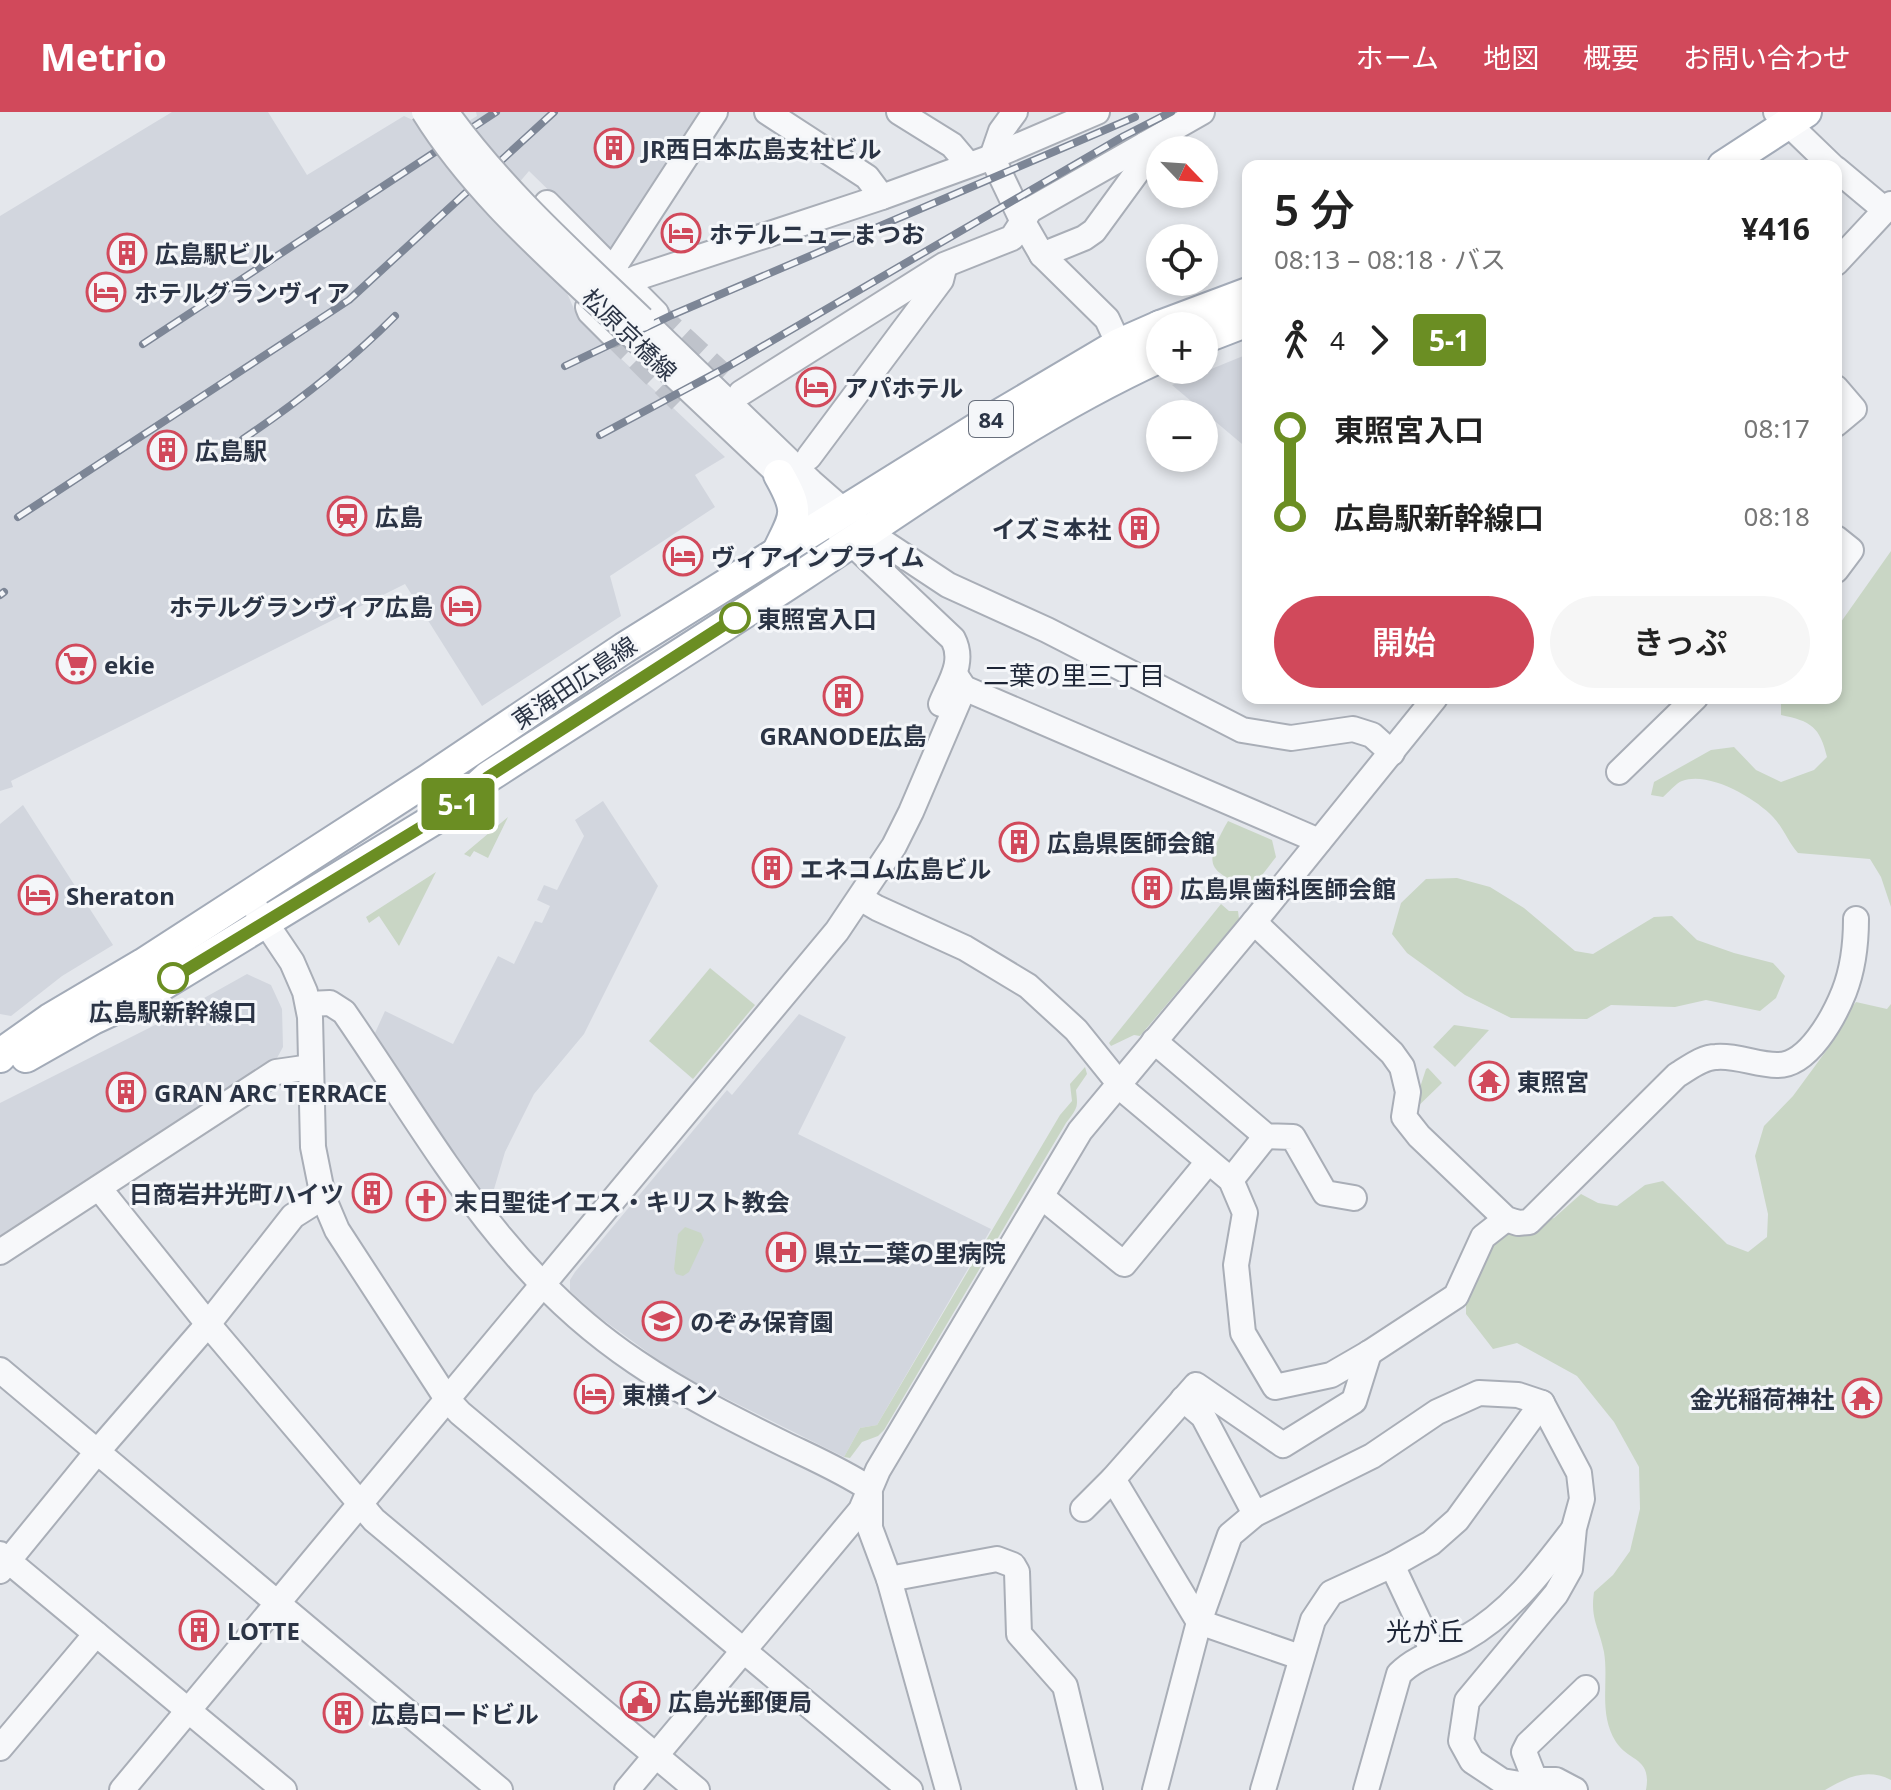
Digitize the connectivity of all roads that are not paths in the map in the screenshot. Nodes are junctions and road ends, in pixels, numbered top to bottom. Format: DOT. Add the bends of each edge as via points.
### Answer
graph roads {
  1 [pos="420,112"];
  2 [pos="446,112"];
  3 [pos="715,112"];
  4 [pos="767,112"];
  5 [pos="1015,112"];
  6 [pos="1097,112"];
  7 [pos="1202,112"];
  8 [pos="905,114"];
  9 [pos="1790,116"];
  10 [pos="1160,136"];
  11 [pos="1146,144"];
  12 [pos="992,157"];
  13 [pos="1146,160"];
  14 [pos="1731,160"];
  15 [pos="1827,160"];
  16 [pos="968,164"];
  17 [pos="1842,174"];
  18 [pos="882,197"];
  19 [pos="547,203"];
  20 [pos="1888,207"];
  21 [pos="1023,222"];
  22 [pos="1042,255"];
  23 [pos="1842,257"];
  24 [pos="944,265"];
  25 [pos="620,279"];
  26 [pos="1242,295"];
  27 [pos="1197,312"];
  28 [pos="656,313"];
  29 [pos="1242,323"];
  30 [pos="1218,333"];
  31 [pos="612,334"];
  32 [pos="1146,338"];
  33 [pos="1125,357"];
  34 [pos="1146,357"];
  35 [pos="1842,395"];
  36 [pos="680,401"];
  37 [pos="1842,419"];
  38 [pos="796,468"];
  39 [pos="794,504"];
  40 [pos="836,516"];
  41 [pos="859,537"];
  42 [pos="1842,543"];
  43 [pos="777,553"];
  44 [pos="1842,562"];
  45 [pos="959,681"];
  46 [pos="1430,704"];
  47 [pos="1689,704"];
  48 [pos="1392,753"];
  49 [pos="1619,772"];
  50 [pos="1319,841"];
  51 [pos="860,898"];
  52 [pos="256,909"];
  53 [pos="1856,919"];
  54 [pos="1254,922"];
  55 [pos="308,1004"];
  56 [pos="1154,1041"];
  57 [pos="4,1056"];
  58 [pos="311,1067"];
  59 [pos="1119,1084"];
  60 [pos="1266,1136"];
  61 [pos="1208,1162"];
  62 [pos="1231,1180"];
  63 [pos="99,1188"];
  64 [pos="323,1197"];
  65 [pos="1042,1197"];
  66 [pos="1354,1198"];
  67 [pos="1506,1219"];
  68 [pos="0,1252"];
  69 [pos="542,1285"];
  70 [pos="208,1324"];
  71 [pos="1369,1353"];
  72 [pos="0,1370"];
  73 [pos="447,1399"];
  74 [pos="1183,1399"];
  75 [pos="1542,1403"];
  76 [pos="97,1452"];
  77 [pos="1113,1479"];
  78 [pos="870,1489"];
  79 [pos="360,1504"];
  80 [pos="1083,1509"];
  81 [pos="1255,1514"];
  82 [pos="1574,1528"];
  83 [pos="3,1562"];
  84 [pos="1392,1565"];
  85 [pos="889,1579"];
  86 [pos="278,1602"];
  87 [pos="1199,1622"];
  88 [pos="96,1634"];
  89 [pos="744,1652"];
  90 [pos="1433,1652"];
  91 [pos="1300,1657"];
  92 [pos="1586,1688"];
  93 [pos="189,1711"];
  94 [pos="0,1748"];
  95 [pos="655,1755"];
  96 [pos="1535,1780"];
  97 [pos="1373,1786"];
  98 [pos="122,1790"];
  99 [pos="284,1790"];
  100 [pos="500,1790"];
  101 [pos="627,1790"];
  102 [pos="697,1790"];
  103 [pos="910,1790"];
  104 [pos="948,1790"];
  105 [pos="1090,1790"];
  106 [pos="1155,1790"];
  107 [pos="1263,1790"];
  108 [pos="1575,1790"];
  1 -- 38 [label="street, 松原京橋線, bridge" via="505,214"];
  2 -- 38 [label="street, 松原京橋線, bridge" via="518,201"];
  3 -- 25 [label="street"];
  4 -- 18 [label="street" via="867,177"];
  5 -- 12 [label="street"];
  6 -- 12 [label="street"];
  7 -- 10 [label="street"];
  8 -- 16 [label="street" via="952,145"];
  9 -- 14 [label="main road"];
  9 -- 15 [label="street"];
  11 -- 21 [label="street" via="1030,210"];
  12 -- 16 [label="street"];
  12 -- 21 [label="street"];
  13 -- 22 [label="street" via="1098,226 1084,238"];
  16 -- 18 [label="street"];
  17 -- 20 [label="street"];
  18 -- 25 [label="street"];
  19 -- 25 [label="street"];
  20 -- 23 [label="street"];
  21 -- 22 [label="street"];
  21 -- 24 [label="street" via="1012,238"];
  22 -- 33 [label="street" via="1107,319"];
  24 -- 38 [label="street" via="941,280"];
  24 -- 38 [label="street" via="733,385"];
  25 -- 28 [label="street"];
  25 -- 31 [label="street" via="588,307"];
  26 -- 27 [label="main road, 東海田広島線 / 84"];
  29 -- 30 [label="main road"];
  32 -- 33 [label="main road, 東海田広島線 / 84"];
  33 -- 34 [label="main road, 東海田広島線 / 84"];
  33 -- 40 [label="main road, 東海田広島線 / 84"];
  33 -- 41 [label="main road, 東海田広島線 / 84" via="1016,436"];
  35 -- 37 [label="street" via="1854,409"];
  36 -- 39 [label="street"];
  38 -- 39 [label="main road"];
  38 -- 40 [label="street, 松原京橋線"];
  38 -- 40 [label="street" via="825,474"];
  39 -- 40 [label="street"];
  39 -- 43 [label="main road"];
  40 -- 41 [label="street, 松原京橋線"];
  40 -- 43 [label="main road, 東海田広島線 / 84"];
  41 -- 45 [label="street" via="953,639"];
  41 -- 48 [label="street" via="1225,723 1291,738 1353,729 1372,735"];
  41 -- 52 [label="main road, 東海田広島線 / 84" via="488,777 456,806"];
  42 -- 44 [label="street" via="1851,550"];
  43 -- 52 [label="main road, 東海田広島線 / 84" via="429,779"];
  45 -- 50 [label="street"];
  45 -- 51 [label="street" via="911,812"];
  46 -- 48 [label="street"];
  47 -- 49 [label="street"];
  48 -- 50 [label="street"];
  50 -- 54 [label="street"];
  51 -- 59 [label="street" via="965,948 1028,986 1076,1030"];
  51 -- 69 [label="street"];
  52 -- 55 [label="street" via="292,962"];
  52 -- 57 [label="main road, 東海田広島線 / 84"];
  53 -- 67 [label="street" via="1845,991 1819,1038 1799,1059 1780,1066 1715,1056 1701,1061 1677,1075 1529,1222"];
  54 -- 56 [label="street"];
  54 -- 67 [label="street" via="1392,1053 1408,1092 1404,1117"];
  55 -- 58 [label="street"];
  55 -- 69 [label="street" via="330,1003 344,1012 462,1190"];
  56 -- 59 [label="street"];
  56 -- 60 [label="street"];
  58 -- 63 [label="street" via="276,1072"];
  58 -- 64 [label="street" via="313,1147"];
  59 -- 61 [label="street"];
  59 -- 65 [label="street" via="1080,1131"];
  60 -- 62 [label="street"];
  60 -- 66 [label="street" via="1293,1137 1325,1193"];
  61 -- 62 [label="street"];
  61 -- 65 [label="street" via="1124,1264"];
  62 -- 71 [label="street" via="1245,1213 1236,1265 1243,1333 1275,1387 1331,1375"];
  63 -- 68 [label="street"];
  63 -- 70 [label="street"];
  64 -- 70 [label="street" via="293,1216"];
  64 -- 73 [label="street" via="337,1230"];
  65 -- 78 [label="street"];
  67 -- 71 [label="street" via="1483,1237 1456,1296"];
  69 -- 73 [label="street"];
  69 -- 78 [label="street" via="596,1333 686,1394"];
  70 -- 76 [label="street"];
  70 -- 79 [label="street"];
  71 -- 74 [label="street" via="1354,1401 1283,1445 1196,1385"];
  72 -- 76 [label="street"];
  73 -- 79 [label="street"];
  73 -- 89 [label="street"];
  74 -- 77 [label="street"];
  74 -- 81 [label="street" via="1203,1416"];
  75 -- 81 [label="street" via="1518,1395 1479,1393 1437,1412 1372,1456"];
  75 -- 82 [label="street" via="1579,1473 1582,1499"];
  75 -- 84 [label="street" via="1457,1520 1431,1543"];
  76 -- 83 [label="street"];
  76 -- 86 [label="street"];
  77 -- 80 [label="street"];
  77 -- 87 [label="street"];
  78 -- 85 [label="street" via="870,1528"];
  78 -- 89 [label="street" via="845,1532"];
  79 -- 86 [label="street"];
  79 -- 95 [label="street"];
  81 -- 87 [label="street" via="1230,1535"];
  82 -- 90 [label="street" via="1531,1585 1496,1618"];
  82 -- 96 [label="street" via="1570,1569 1556,1594 1467,1701 1461,1741 1472,1761 1502,1781"];
  83 -- 88 [label="street"];
  84 -- 90 [label="street"];
  84 -- 91 [label="street" via="1331,1593 1313,1620"];
  85 -- 104 [label="street"];
  85 -- 105 [label="street" via="997,1559 1013,1565 1019,1634 1065,1686"];
  86 -- 93 [label="street"];
  86 -- 100 [label="street"];
  87 -- 91 [label="street"];
  87 -- 106 [label="street"];
  88 -- 93 [label="street"];
  88 -- 94 [label="street"];
  89 -- 95 [label="street"];
  89 -- 103 [label="street"];
  90 -- 97 [label="street" via="1399,1674"];
  91 -- 107 [label="street"];
  92 -- 96 [label="street" via="1528,1744 1524,1752"];
  93 -- 98 [label="street"];
  93 -- 99 [label="street"];
  95 -- 101 [label="street"];
  95 -- 102 [label="street"];
  96 -- 108 [label="street" via="1556,1780"];
}
